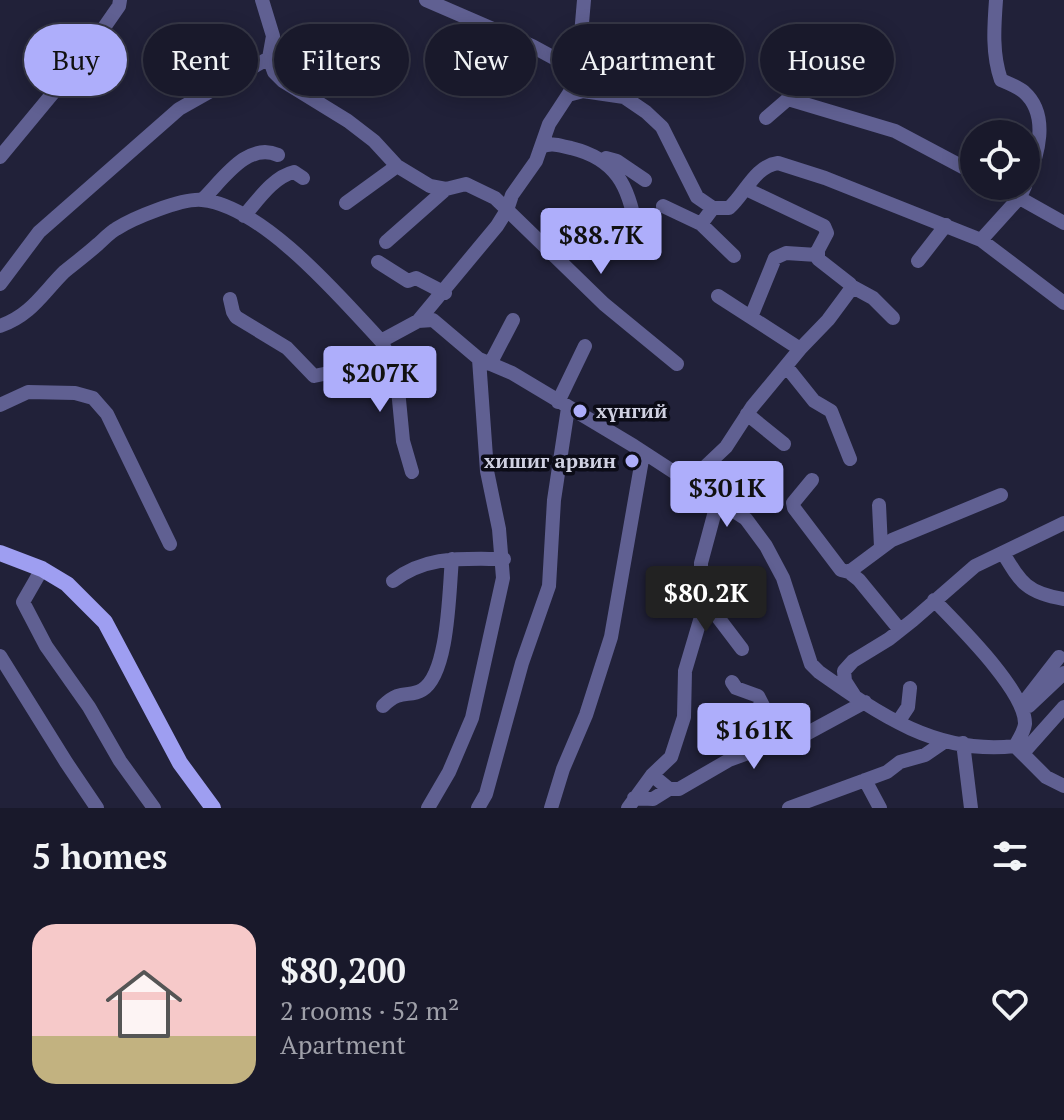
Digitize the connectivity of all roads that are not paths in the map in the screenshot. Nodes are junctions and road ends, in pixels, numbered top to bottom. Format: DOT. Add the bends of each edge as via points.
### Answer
graph roads {
  1 [pos="120,0"];
  2 [pos="262,0"];
  3 [pos="426,0"];
  4 [pos="584,0"];
  5 [pos="996,0"];
  6 [pos="582,24"];
  7 [pos="269,58"];
  8 [pos="552,58"];
  9 [pos="567,96"];
  10 [pos="618,96"];
  11 [pos="766,118"];
  12 [pos="1039,120"];
  13 [pos="541,147"];
  14 [pos="582,151"];
  15 [pos="278,155"];
  16 [pos="0,157"];
  17 [pos="397,166"];
  18 [pos="960,166"];
  19 [pos="303,178"];
  20 [pos="645,180"];
  21 [pos="446,189"];
  22 [pos="746,189"];
  23 [pos="202,200"];
  24 [pos="1014,200"];
  25 [pos="1036,200"];
  26 [pos="346,203"];
  27 [pos="663,206"];
  28 [pos="713,208"];
  29 [pos="507,210"];
  30 [pos="244,216"];
  31 [pos="1064,223"];
  32 [pos="701,224"];
  33 [pos="946,225"];
  34 [pos="636,229"];
  35 [pos="981,240"];
  36 [pos="386,242"];
  37 [pos="817,255"];
  38 [pos="734,256"];
  39 [pos="918,261"];
  40 [pos="378,262"];
  41 [pos="0,284"];
  42 [pos="851,286"];
  43 [pos="445,293"];
  44 [pos="718,296"];
  45 [pos="230,299"];
  46 [pos="1064,303"];
  47 [pos="751,317"];
  48 [pos="893,318"];
  49 [pos="513,320"];
  50 [pos="418,321"];
  51 [pos="0,326"];
  52 [pos="384,346"];
  53 [pos="585,346"];
  54 [pos="800,349"];
  55 [pos="485,361"];
  56 [pos="677,364"];
  57 [pos="786,366"];
  58 [pos="0,405"];
  59 [pos="563,405"];
  60 [pos="747,414"];
  61 [pos="784,444"];
  62 [pos="643,454"];
  63 [pos="850,459"];
  64 [pos="412,472"];
  65 [pos="812,480"];
  66 [pos="688,483"];
  67 [pos="1001,495"];
  68 [pos="718,500"];
  69 [pos="879,505"];
  70 [pos="1064,523"];
  71 [pos="170,544"];
  72 [pos="881,547"];
  73 [pos="0,553"];
  74 [pos="1003,553"];
  75 [pos="452,559"];
  76 [pos="504,559"];
  77 [pos="42,569"];
  78 [pos="849,572"];
  79 [pos="393,581"];
  80 [pos="701,595"];
  81 [pos="1064,599"];
  82 [pos="934,600"];
  83 [pos="900,630"];
  84 [pos="742,649"];
  85 [pos="0,656"];
  86 [pos="1059,657"];
  87 [pos="1064,673"];
  88 [pos="732,682"];
  89 [pos="910,688"];
  90 [pos="860,699"];
  91 [pos="383,706"];
  92 [pos="1064,707"];
  93 [pos="1022,709"];
  94 [pos="898,722"];
  95 [pos="944,742"];
  96 [pos="782,743"];
  97 [pos="963,743"];
  98 [pos="1019,750"];
  99 [pos="652,775"];
  100 [pos="865,780"];
  101 [pos="1063,783"];
  102 [pos="669,789"];
  103 [pos="631,803"];
  104 [pos="97,808"];
  105 [pos="154,808"];
  106 [pos="213,808"];
  107 [pos="428,808"];
  108 [pos="478,808"];
  109 [pos="551,808"];
  110 [pos="789,808"];
  111 [pos="880,808"];
  112 [pos="971,808"];
  1 -- 16 [label="street" via="87,52"];
  2 -- 7 [label="street" via="273,36"];
  3 -- 8 [label="street"];
  4 -- 6 [label="street"];
  5 -- 12 [label="street" via="995,61 1001,80 1024,92"];
  7 -- 17 [label="street" via="283,81 348,121"];
  7 -- 41 [label="street" via="179,109 39,232"];
  9 -- 13 [label="street"];
  10 -- 28 [label="street" via="662,127 697,197"];
  11 -- 18 [label="street" via="788,99 895,131"];
  13 -- 14 [label="street" via="549,143"];
  13 -- 29 [label="street"];
  14 -- 20 [label="street" via="617,161"];
  14 -- 34 [label="street" via="612,167 625,185"];
  15 -- 23 [label="street" via="252,153"];
  17 -- 21 [label="street" via="430,186"];
  17 -- 26 [label="street"];
  19 -- 30 [label="street" via="285,174"];
  21 -- 29 [label="street" via="466,184"];
  21 -- 36 [label="street"];
  22 -- 28 [label="street" via="729,208"];
  22 -- 33 [label="street" via="765,168 778,163"];
  22 -- 37 [label="street" via="824,226 827,233"];
  23 -- 30 [label="street"];
  23 -- 51 [label="street" via="114,230 19,319"];
  24 -- 35 [label="street"];
  25 -- 31 [label="street"];
  27 -- 32 [label="street"];
  28 -- 32 [label="street"];
  29 -- 43 [label="street"];
  29 -- 56 [label="street" via="604,304"];
  30 -- 52 [label="street" via="326,282"];
  32 -- 38 [label="street"];
  33 -- 35 [label="street"];
  33 -- 39 [label="street"];
  35 -- 46 [label="street"];
  37 -- 42 [label="street"];
  37 -- 47 [label="street" via="786,253 775,258"];
  40 -- 43 [label="street" via="408,281 416,278"];
  42 -- 48 [label="street"];
  42 -- 54 [label="street"];
  43 -- 50 [label="street"];
  44 -- 47 [label="street"];
  45 -- 52 [label="street" via="236,317 287,348 314,376 348,369"];
  47 -- 54 [label="street"];
  49 -- 55 [label="street"];
  50 -- 52 [label="street"];
  50 -- 55 [label="street" via="433,320"];
  52 -- 64 [label="street" via="396,369 403,441"];
  53 -- 59 [label="street"];
  54 -- 57 [label="street"];
  55 -- 59 [label="street"];
  55 -- 76 [label="street" via="487,471"];
  57 -- 60 [label="street"];
  57 -- 63 [label="street" via="814,401 831,411"];
  58 -- 71 [label="street" via="28,392 93,398 107,414"];
  59 -- 62 [label="street"];
  59 -- 108 [label="street" via="549,586"];
  60 -- 61 [label="street"];
  60 -- 66 [label="street" via="726,447"];
  62 -- 66 [label="street"];
  62 -- 109 [label="street" via="611,637"];
  65 -- 78 [label="street" via="794,508 841,570"];
  66 -- 68 [label="street"];
  67 -- 72 [label="street"];
  68 -- 80 [label="street" via="701,563"];
  68 -- 90 [label="street" via="746,519 766,546 783,578 811,664"];
  69 -- 72 [label="street"];
  70 -- 74 [label="street"];
  72 -- 78 [label="street"];
  73 -- 77 [label="main road"];
  74 -- 81 [label="street" via="1020,581 1036,592"];
  74 -- 82 [label="street" via="975,566"];
  75 -- 76 [label="street"];
  75 -- 79 [label="street" via="410,568"];
  75 -- 91 [label="street" via="444,651 421,691 392,697"];
  76 -- 107 [label="street" via="472,718"];
  77 -- 105 [label="street" via="23,602 46,646"];
  77 -- 106 [label="main road" via="67,584 105,622 180,763"];
  78 -- 83 [label="street"];
  80 -- 84 [label="street"];
  80 -- 99 [label="street" via="701,617 685,671 684,717 671,757"];
  82 -- 83 [label="street"];
  82 -- 93 [label="street" via="997,670"];
  83 -- 90 [label="street" via="844,671 845,681"];
  85 -- 104 [label="street"];
  86 -- 93 [label="street"];
  87 -- 93 [label="street"];
  88 -- 96 [label="street" via="758,696"];
  89 -- 94 [label="street" via="908,707"];
  90 -- 94 [label="street"];
  90 -- 96 [label="street"];
  92 -- 98 [label="street"];
  93 -- 98 [label="street"];
  94 -- 95 [label="street"];
  95 -- 97 [label="street"];
  95 -- 100 [label="street"];
  96 -- 102 [label="street" via="729,760 679,789"];
  97 -- 98 [label="street"];
  97 -- 112 [label="street"];
  98 -- 101 [label="street" via="1046,777"];
  99 -- 102 [label="street"];
  99 -- 103 [label="street"];
  100 -- 110 [label="street"];
  100 -- 111 [label="street"];
  102 -- 103 [label="street"];
}
